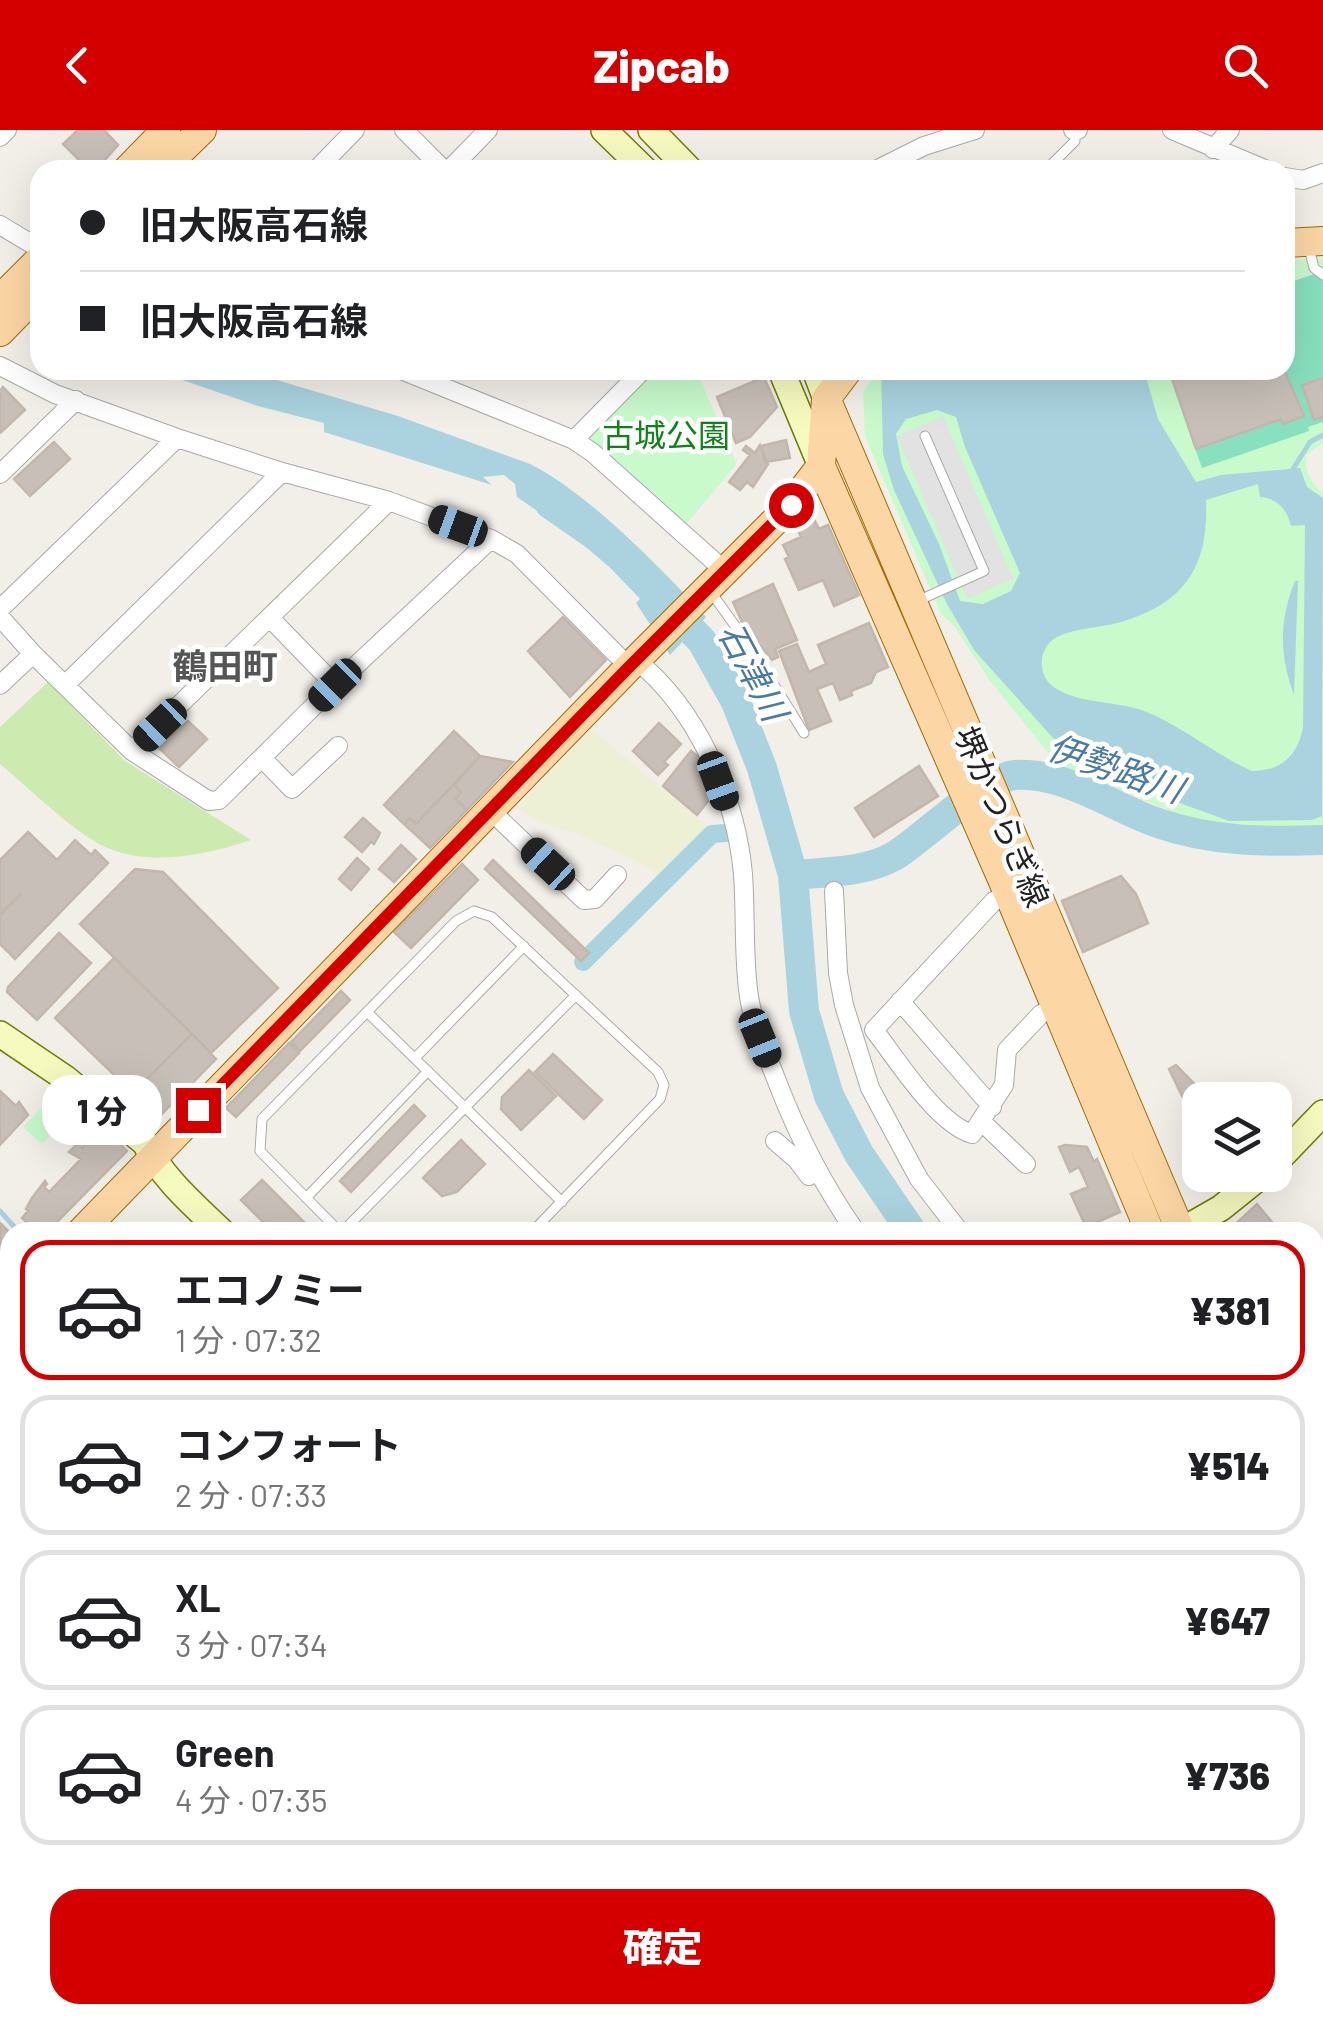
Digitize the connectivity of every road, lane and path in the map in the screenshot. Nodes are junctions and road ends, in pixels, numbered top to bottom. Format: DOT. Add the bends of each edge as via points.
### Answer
graph roads {
  1 [pos="7,130"];
  2 [pos="166,130"];
  3 [pos="202,130"];
  4 [pos="355,130"];
  5 [pos="404,130"];
  6 [pos="488,130"];
  7 [pos="651,130"];
  8 [pos="974,130"];
  9 [pos="1172,130"];
  10 [pos="1230,130"];
  11 [pos="1075,131"];
  12 [pos="622,136"];
  13 [pos="0,137"];
  14 [pos="1213,149"];
  15 [pos="137,160"];
  16 [pos="172,160"];
  17 [pos="326,160"];
  18 [pos="436,160"];
  19 [pos="457,160"];
  20 [pos="638,160"];
  21 [pos="680,160"];
  22 [pos="896,160"];
  23 [pos="1056,160"];
  24 [pos="1241,160"];
  25 [pos="1323,172"];
  26 [pos="1295,179"];
  27 [pos="0,226"];
  28 [pos="1305,242"];
  29 [pos="30,259"];
  30 [pos="30,273"];
  31 [pos="1323,275"];
  32 [pos="30,279"];
  33 [pos="0,298"];
  34 [pos="0,332"];
  35 [pos="0,366"];
  36 [pos="428,380"];
  37 [pos="633,380"];
  38 [pos="786,380"];
  39 [pos="819,380"];
  40 [pos="841,380"];
  41 [pos="76,400"];
  42 [pos="826,400"];
  43 [pos="925,436"];
  44 [pos="177,438"];
  45 [pos="574,440"];
  46 [pos="821,466"];
  47 [pos="282,472"];
  48 [pos="0,474"];
  49 [pos="389,501"];
  50 [pos="492,539"];
  51 [pos="712,585"];
  52 [pos="921,599"];
  53 [pos="0,609"];
  54 [pos="0,617"];
  55 [pos="271,619"];
  56 [pos="33,654"];
  57 [pos="638,658"];
  58 [pos="0,685"];
  59 [pos="65,685"];
  60 [pos="335,685"];
  61 [pos="804,733"];
  62 [pos="338,746"];
  63 [pos="132,751"];
  64 [pos="262,758"];
  65 [pos="979,794"];
  66 [pos="490,810"];
  67 [pos="617,876"];
  68 [pos="834,891"];
  69 [pos="1008,893"];
  70 [pos="524,946"];
  71 [pos="576,995"];
  72 [pos="900,1001"];
  73 [pos="1055,1007"];
  74 [pos="367,1012"];
  75 [pos="0,1034"];
  76 [pos="415,1058"];
  77 [pos="428,1071"];
  78 [pos="465,1108"];
  79 [pos="1323,1113"];
  80 [pos="986,1114"];
  81 [pos="775,1142"];
  82 [pos="1292,1145"];
  83 [pos="152,1158"];
  84 [pos="1026,1164"];
  85 [pos="825,1189"];
  86 [pos="1240,1192"];
  87 [pos="306,1198"];
  88 [pos="562,1202"];
  89 [pos="91,1222"];
  90 [pos="212,1222"];
  91 [pos="331,1222"];
  92 [pos="351,1222"];
  93 [pos="542,1222"];
  94 [pos="849,1222"];
  95 [pos="952,1222"];
  96 [pos="1146,1222"];
  97 [pos="1176,1222"];
  98 [pos="1197,1222"];
  1 -- 13 [label="street"];
  2 -- 15 [label="main road"];
  3 -- 16 [label="main road"];
  4 -- 17 [label="street"];
  5 -- 18 [label="street"];
  6 -- 19 [label="street"];
  7 -- 21 [label="street"];
  8 -- 22 [label="street"];
  9 -- 14 [label="street"];
  10 -- 14 [label="street"];
  11 -- 23 [label="lane" via="1075,141"];
  12 -- 20 [label="street"];
  14 -- 24 [label="street"];
  25 -- 26 [label="street"];
  27 -- 29 [label="street"];
  28 -- 31 [label="lane"];
  30 -- 33 [label="main road"];
  32 -- 34 [label="main road"];
  35 -- 41 [label="street"];
  36 -- 45 [label="street"];
  37 -- 45 [label="street"];
  38 -- 46 [label="street"];
  39 -- 42 [label="street"];
  40 -- 42 [label="main road"];
  41 -- 44 [label="street"];
  41 -- 48 [label="street"];
  42 -- 46 [label="main road"];
  42 -- 52 [label="main road, 堺かつらぎ線"];
  43 -- 52 [label="lane" via="984,572"];
  44 -- 47 [label="street"];
  44 -- 53 [label="street"];
  45 -- 51 [label="street"];
  46 -- 51 [label="main road"];
  46 -- 65 [label="main road, 堺かつらぎ線"];
  47 -- 49 [label="street"];
  47 -- 59 [label="street"];
  49 -- 50 [label="street"];
  49 -- 55 [label="street"];
  50 -- 57 [label="street"];
  50 -- 60 [label="street"];
  51 -- 57 [label="main road"];
  51 -- 61 [label="lane"];
  52 -- 65 [label="main road, 堺かつらぎ線"];
  54 -- 56 [label="street"];
  55 -- 60 [label="street"];
  55 -- 63 [label="street"];
  56 -- 58 [label="street"];
  56 -- 59 [label="street"];
  57 -- 66 [label="main road"];
  57 -- 85 [label="street" via="701,739 728,808 742,870 753,1010 792,1122"];
  59 -- 63 [label="street"];
  60 -- 64 [label="street"];
  62 -- 64 [label="street" via="292,789"];
  63 -- 64 [label="street" via="209,802"];
  65 -- 69 [label="main road, 堺かつらぎ線"];
  65 -- 97 [label="main road, 堺かつらぎ線"];
  66 -- 67 [label="street" via="553,859 584,900 595,899"];
  66 -- 83 [label="main road"];
  68 -- 95 [label="street" via="838,973 870,1088 919,1179"];
  69 -- 72 [label="street"];
  69 -- 73 [label="main road, 堺かつらぎ線"];
  70 -- 71 [label="lane"];
  70 -- 74 [label="lane" via="492,917 474,912 456,921"];
  70 -- 76 [label="lane"];
  71 -- 78 [label="lane"];
  71 -- 88 [label="lane" via="664,1084 660,1098"];
  72 -- 80 [label="street"];
  72 -- 80 [label="street" via="874,1030 952,1123 972,1134"];
  73 -- 80 [label="street" via="1008,1050 1004,1085"];
  73 -- 96 [label="main road, 堺かつらぎ線"];
  74 -- 76 [label="lane"];
  74 -- 87 [label="lane" via="262,1119 260,1151"];
  75 -- 83 [label="street" via="145,1142"];
  76 -- 77 [label="lane"];
  77 -- 78 [label="lane"];
  77 -- 87 [label="lane"];
  78 -- 88 [label="lane"];
  78 -- 92 [label="lane"];
  79 -- 82 [label="street"];
  80 -- 84 [label="street"];
  81 -- 85 [label="street"];
  83 -- 89 [label="main road"];
  83 -- 90 [label="street"];
  85 -- 94 [label="street"];
  86 -- 98 [label="street"];
  87 -- 91 [label="lane"];
  88 -- 93 [label="lane"];
}
